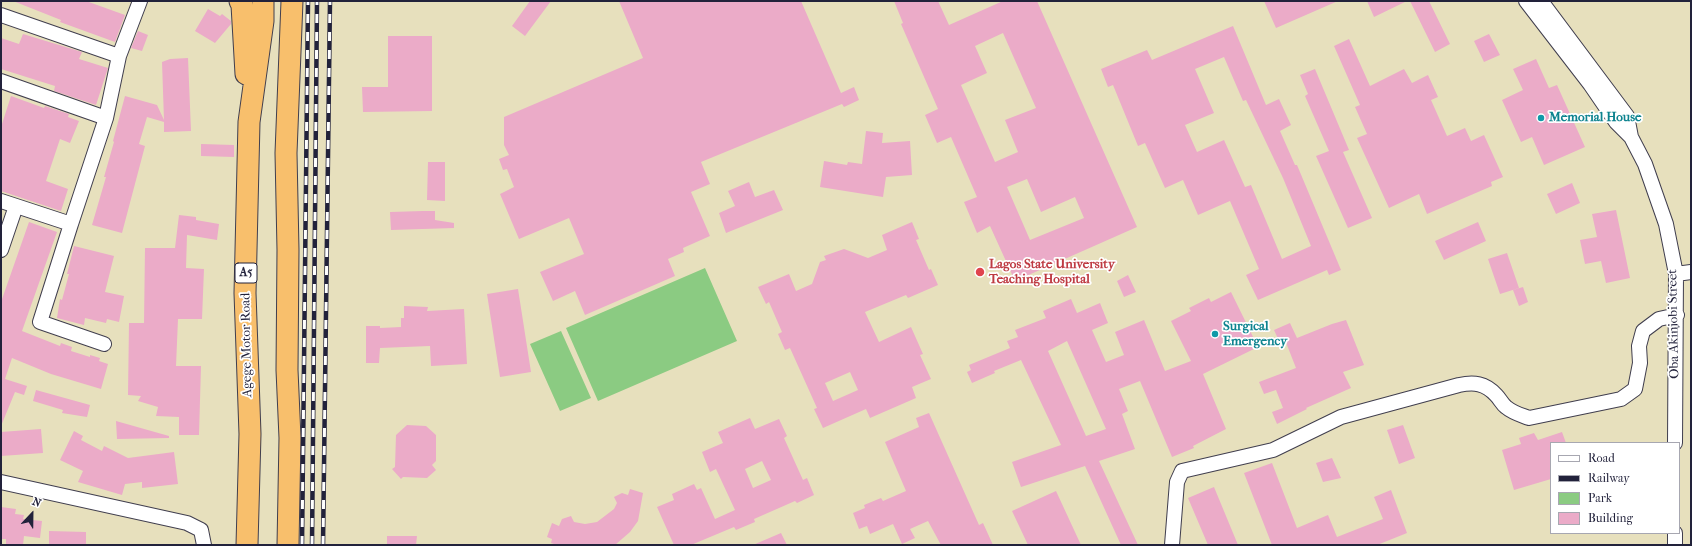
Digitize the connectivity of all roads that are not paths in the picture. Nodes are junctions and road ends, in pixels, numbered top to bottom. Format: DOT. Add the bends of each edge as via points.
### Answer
graph roads {
  1 [pos="140,1"];
  2 [pos="240,1"];
  3 [pos="263,1"];
  4 [pos="292,1"];
  5 [pos="1526,1"];
  6 [pos="1541,1"];
  7 [pos="1,15"];
  8 [pos="119,56"];
  9 [pos="1,81"];
  10 [pos="106,118"];
  11 [pos="248,122"];
  12 [pos="1631,136"];
  13 [pos="1,201"];
  14 [pos="16,206"];
  15 [pos="71,224"];
  16 [pos="1,250"];
  17 [pos="1691,272"];
  18 [pos="1676,274"];
  19 [pos="1677,315"];
  20 [pos="104,344"];
  21 [pos="1675,442"];
  22 [pos="1,482"];
  23 [pos="1675,534"];
  24 [pos="204,545"];
  25 [pos="248,545"];
  26 [pos="288,545"];
  27 [pos="1172,545"];
  28 [pos="1675,545"];
  1 -- 8 [label="street"];
  2 -- 11 [label="highway"];
  3 -- 11 [label="highway, Agege Motor Road / A5" via="263,21"];
  4 -- 26 [label="highway" via="286,153 287,370 290,438"];
  5 -- 12 [label="street" via="1616,122"];
  6 -- 12 [label="street, Oba Akinjobi Street" via="1627,116"];
  7 -- 8 [label="street"];
  8 -- 10 [label="street"];
  9 -- 10 [label="street"];
  10 -- 15 [label="street"];
  11 -- 25 [label="highway, Agege Motor Road / A5" via="245,293 250,434"];
  12 -- 18 [label="street, Oba Akinjobi Street" via="1655,190 1666,224"];
  13 -- 14 [label="street"];
  14 -- 15 [label="street"];
  14 -- 16 [label="street"];
  15 -- 20 [label="street" via="40,322"];
  17 -- 18 [label="street"];
  18 -- 19 [label="street, Oba Akinjobi Street"];
  19 -- 21 [label="street, Oba Akinjobi Street"];
  19 -- 27 [label="street" via="1660,319 1643,330 1635,389 1621,399 1529,418 1505,407 1496,394 1485,385 1474,382 1341,417 1273,450 1182,471 1177,482"];
  22 -- 24 [label="street" via="187,523 201,530"];
  23 -- 28 [label="street"];
}
